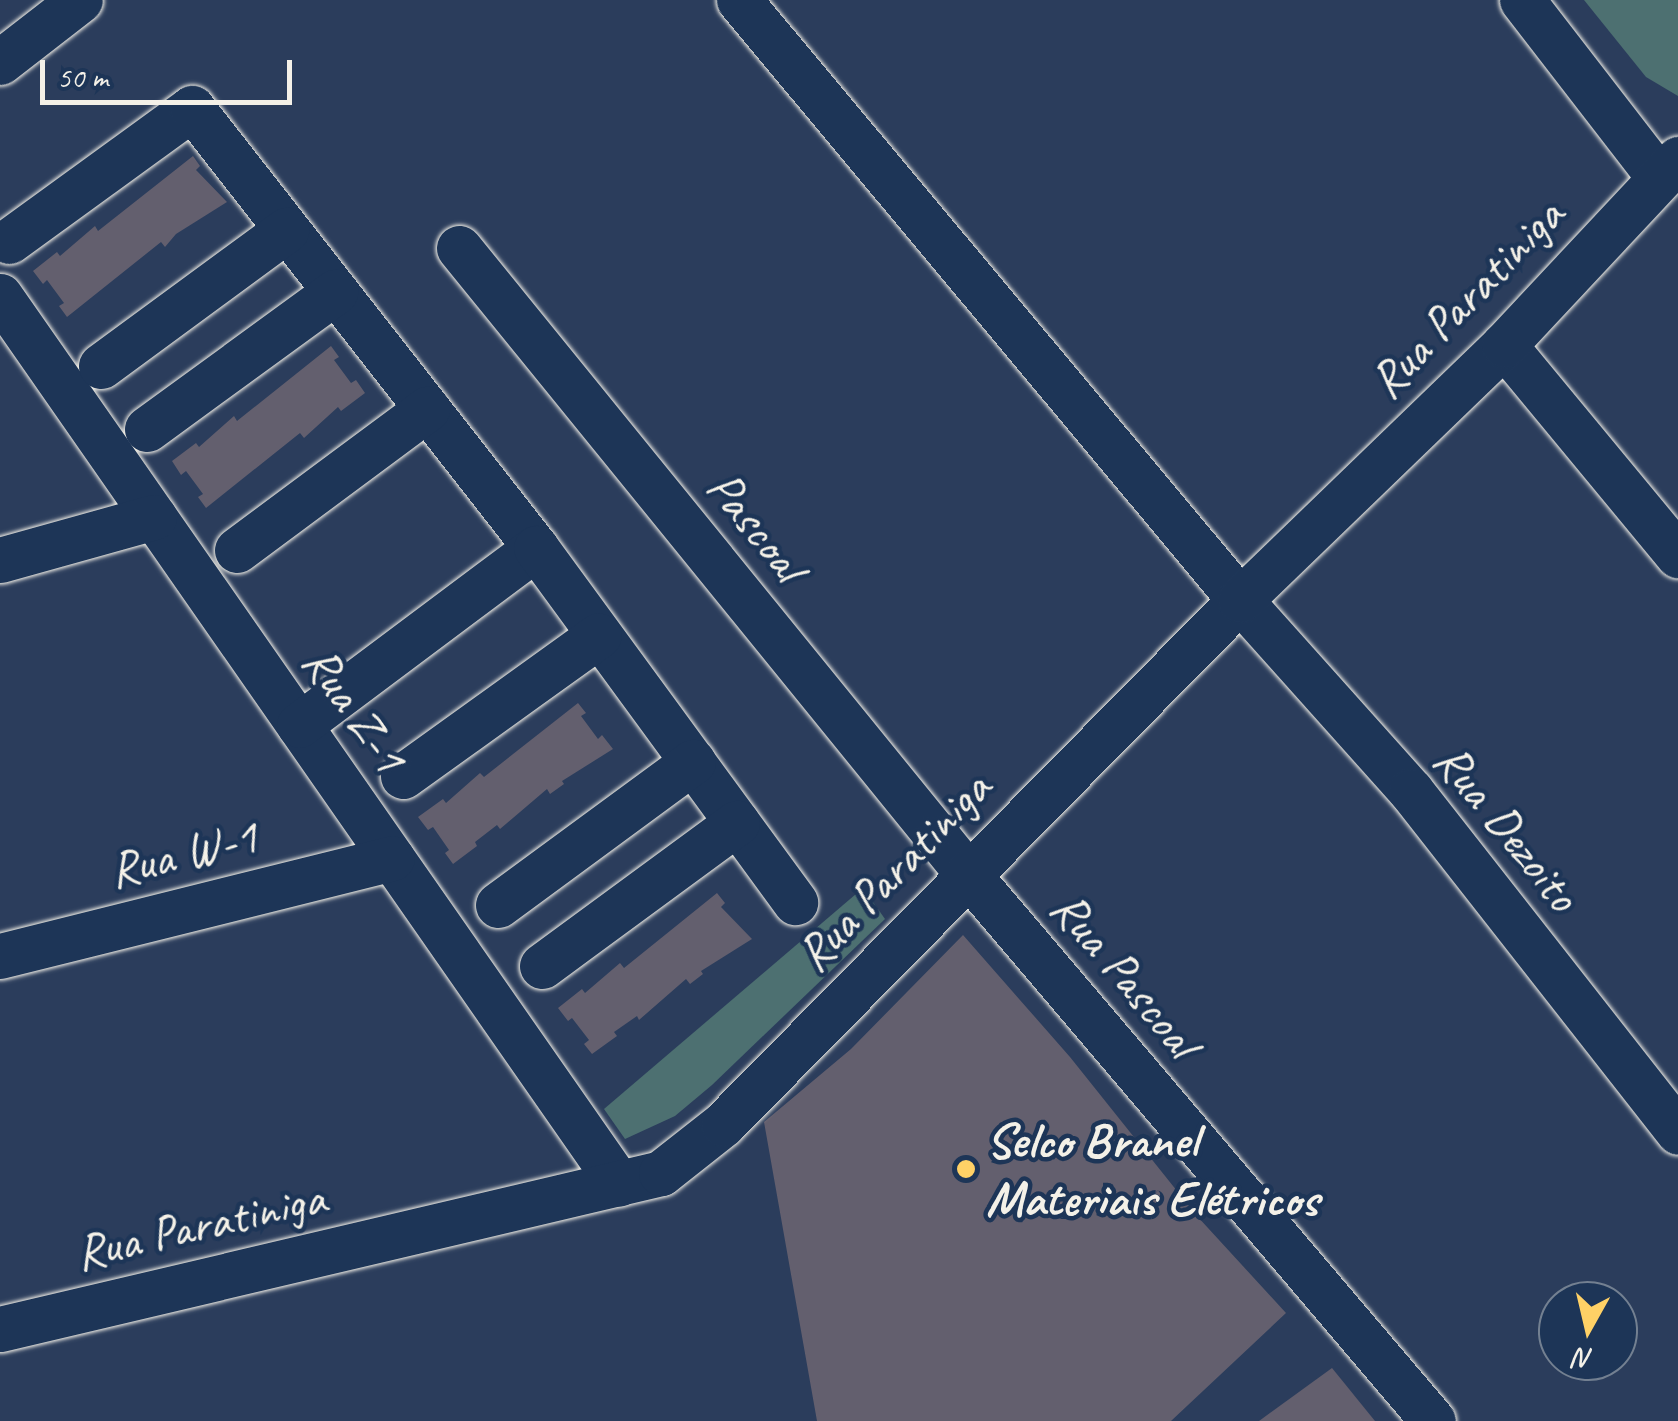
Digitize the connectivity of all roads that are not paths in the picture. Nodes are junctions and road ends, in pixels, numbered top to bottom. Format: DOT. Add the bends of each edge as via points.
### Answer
graph roads {
  1 [pos="80,0"];
  2 [pos="739,0"];
  3 [pos="1522,0"];
  4 [pos="0,62"];
  5 [pos="1668,167"];
  6 [pos="286,230"];
  7 [pos="9,241"];
  8 [pos="459,248"];
  9 [pos="335,292"];
  10 [pos="0,296"];
  11 [pos="1504,345"];
  12 [pos="100,366"];
  13 [pos="427,409"];
  14 [pos="147,429"];
  15 [pos="154,518"];
  16 [pos="536,548"];
  17 [pos="237,550"];
  18 [pos="1678,555"];
  19 [pos="0,560"];
  20 [pos="1240,600"];
  21 [pos="599,635"];
  22 [pos="298,725"];
  23 [pos="692,762"];
  24 [pos="403,776"];
  25 [pos="737,823"];
  26 [pos="392,858"];
  27 [pos="967,873"];
  28 [pos="795,902"];
  29 [pos="498,905"];
  30 [pos="0,956"];
  31 [pos="542,966"];
  32 [pos="1678,1132"];
  33 [pos="619,1184"];
  34 [pos="0,1328"];
  35 [pos="1433,1421"];
  1 -- 4 [label="street"];
  2 -- 20 [label="street, Rua Dezoito"];
  3 -- 5 [label="street"];
  5 -- 11 [label="street, Rua Paratiniga"];
  6 -- 7 [label="street" via="192,108"];
  6 -- 9 [label="street"];
  6 -- 12 [label="street"];
  8 -- 27 [label="street, Pascoal"];
  9 -- 13 [label="street"];
  9 -- 14 [label="street"];
  10 -- 15 [label="street, Rua Z-1"];
  11 -- 18 [label="street"];
  11 -- 20 [label="street, Rua Paratiniga"];
  13 -- 16 [label="street"];
  13 -- 17 [label="street"];
  15 -- 19 [label="street"];
  15 -- 22 [label="street, Rua Z-1"];
  16 -- 21 [label="street"];
  16 -- 22 [label="street"];
  20 -- 27 [label="street, Rua Paratiniga"];
  20 -- 32 [label="street, Rua Dezoito" via="1411,791"];
  21 -- 23 [label="street"];
  21 -- 24 [label="street"];
  22 -- 26 [label="street, Rua Z-1"];
  23 -- 25 [label="street"];
  23 -- 29 [label="street"];
  25 -- 28 [label="street"];
  25 -- 31 [label="street"];
  26 -- 30 [label="street, Rua W-1"];
  26 -- 33 [label="street, Rua Z-1"];
  27 -- 33 [label="street, Rua Paratiniga" via="724,1124 661,1173"];
  27 -- 35 [label="street, Rua Pascoal"];
  33 -- 34 [label="street, Rua Paratiniga"];
}
